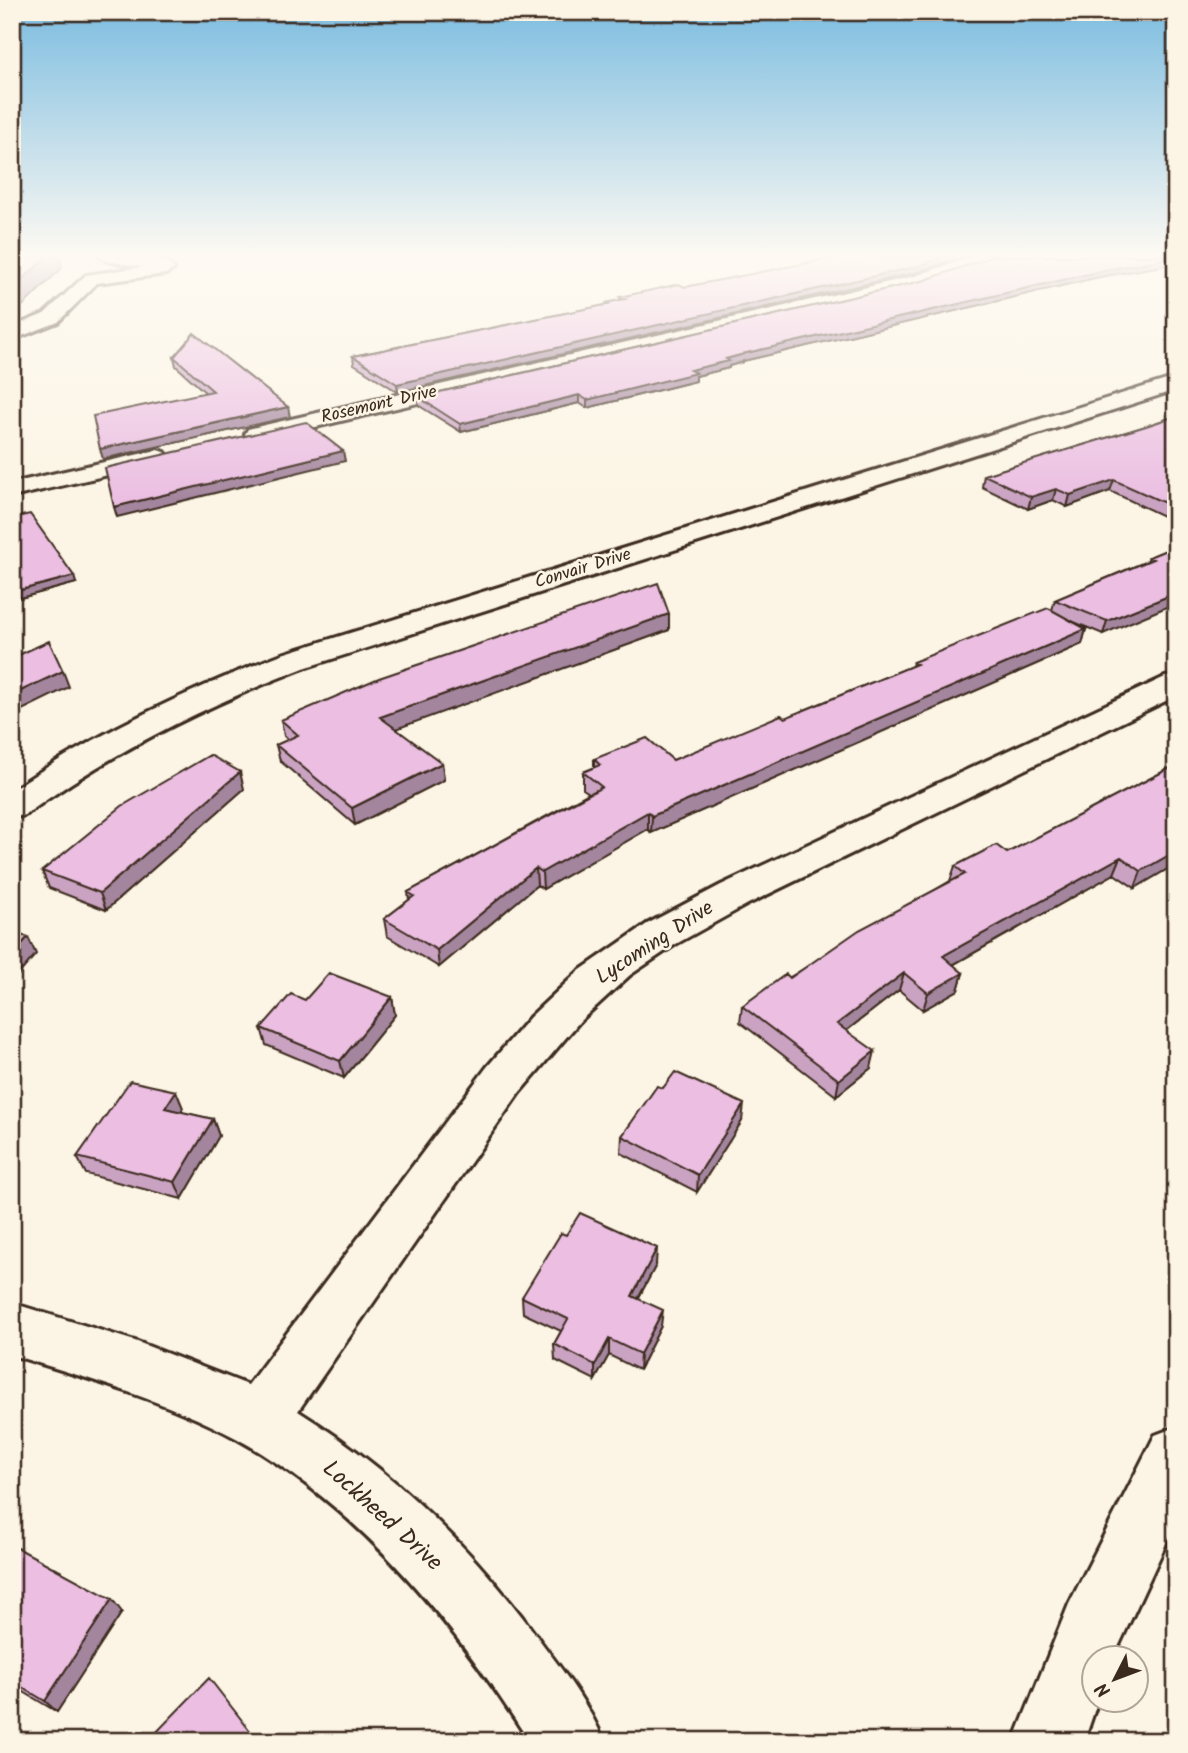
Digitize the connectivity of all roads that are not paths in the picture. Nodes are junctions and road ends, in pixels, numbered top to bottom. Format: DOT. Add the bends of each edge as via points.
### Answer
graph roads {
  1 [pos="671,338"];
  2 [pos="1176,383"];
  3 [pos="243,437"];
  4 [pos="175,453"];
  5 [pos="12,490"];
  6 [pos="1176,684"];
  7 [pos="12,807"];
  8 [pos="12,1329"];
  9 [pos="258,1419"];
  10 [pos="1176,1456"];
  11 [pos="569,1741"];
  12 [pos="1049,1741"];
  1 -- 3 [label="street, Rosemont Drive"];
  2 -- 7 [label="street, Convair Drive" via="293,661 154,721"];
  4 -- 5 [label="street"];
  6 -- 9 [label="street, Lycoming Drive" via="747,887 618,963 576,998 510,1071"];
  8 -- 9 [label="street, Lockheed Drive" via="166,1379"];
  9 -- 11 [label="street, Lockheed Drive" via="337,1471 449,1576 505,1646"];
  10 -- 12 [label="street" via="1092,1627"];
}
